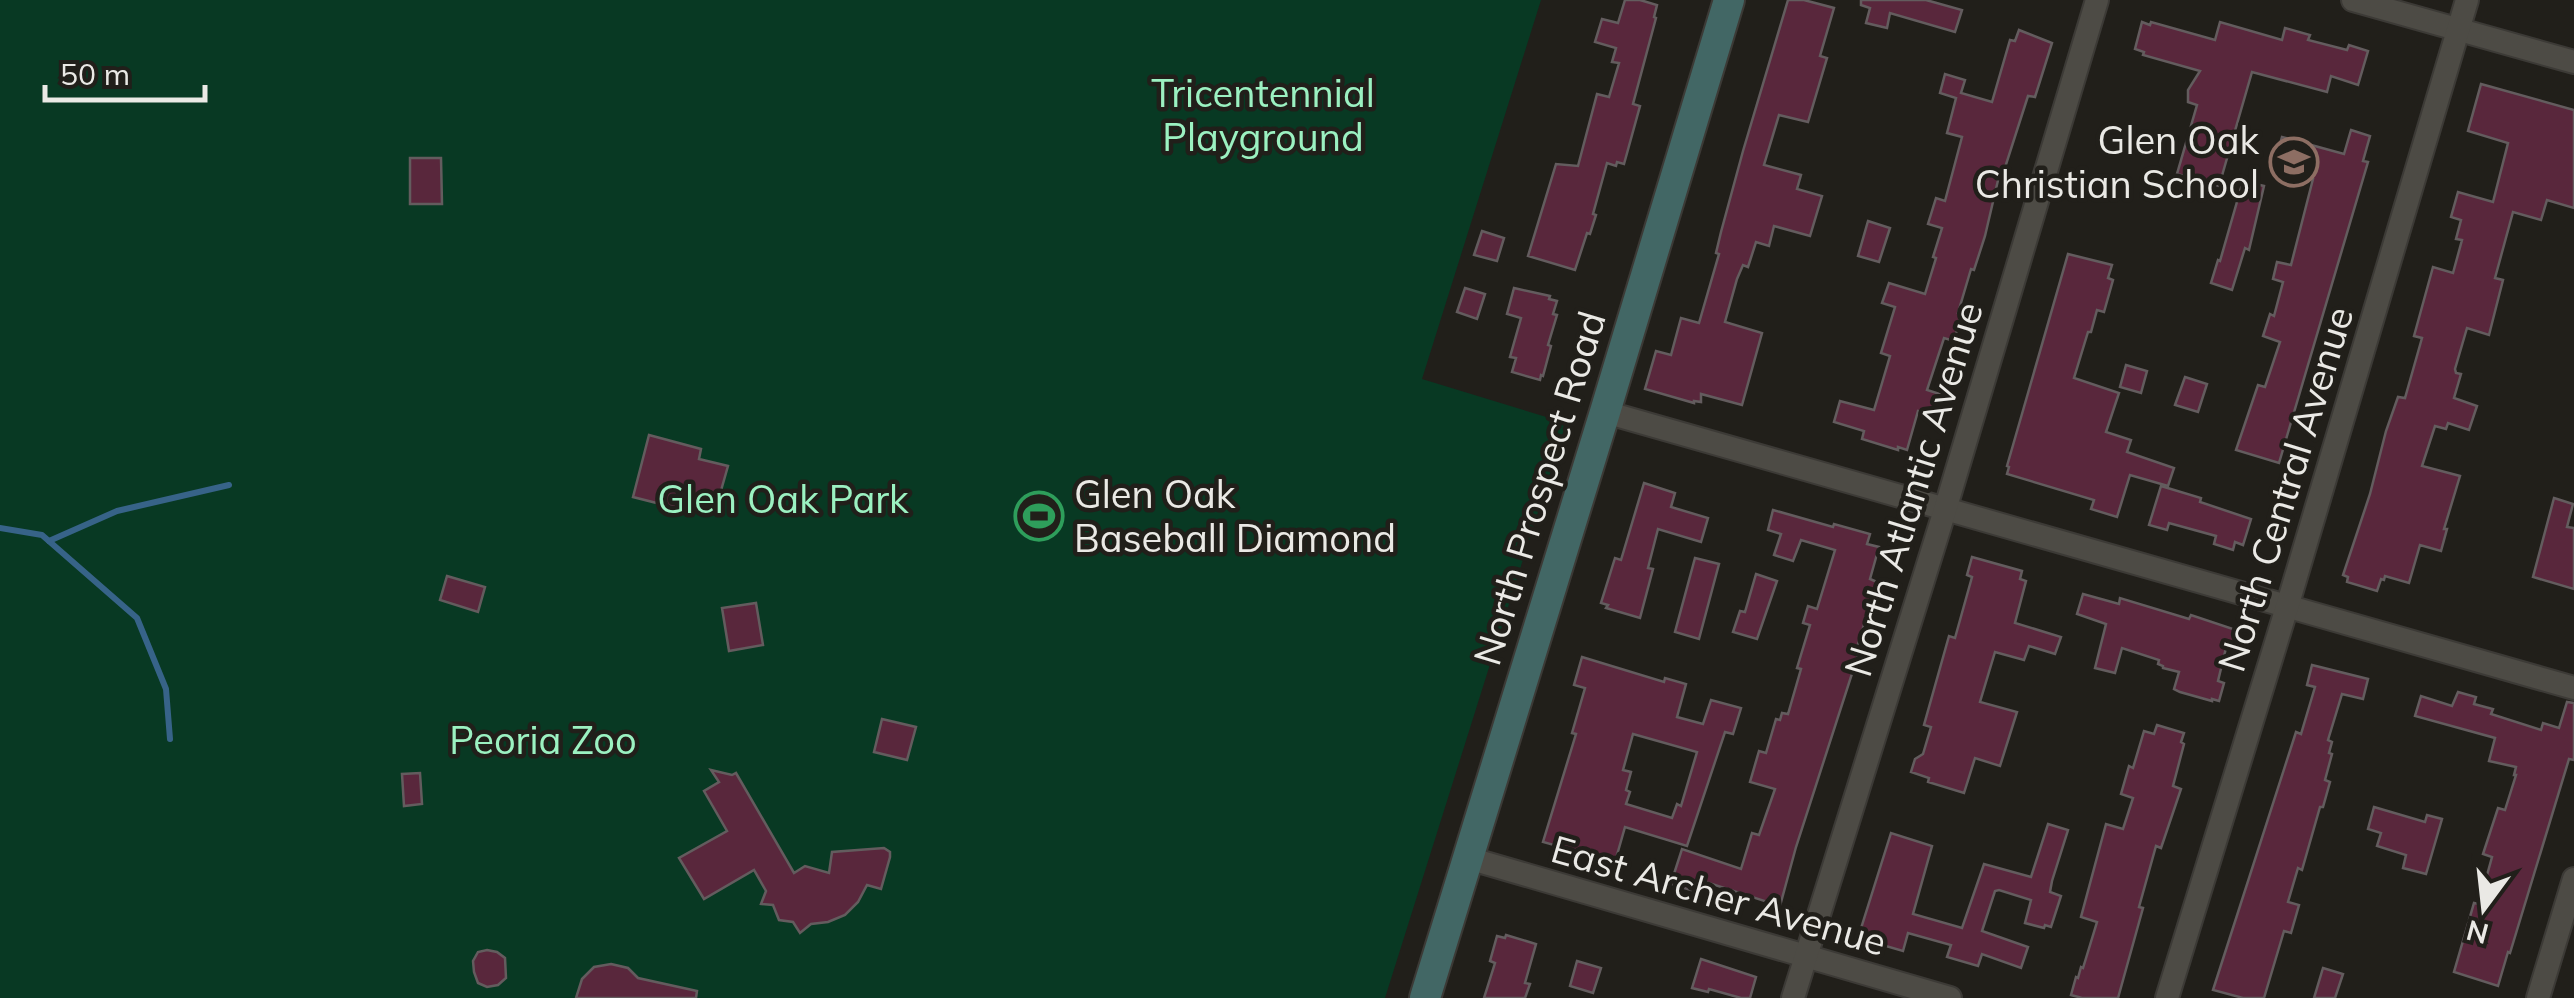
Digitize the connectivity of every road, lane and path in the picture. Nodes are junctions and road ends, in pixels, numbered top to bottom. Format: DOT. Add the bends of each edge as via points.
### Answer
graph roads {
  1 [pos="1728,0"];
  2 [pos="2097,0"];
  3 [pos="2353,0"];
  4 [pos="2467,0"];
  5 [pos="2459,29"];
  6 [pos="2574,62"];
  7 [pos="1605,412"];
  8 [pos="1944,510"];
  9 [pos="2287,607"];
  10 [pos="2574,688"];
  11 [pos="1468,858"];
  12 [pos="2574,879"];
  13 [pos="1805,958"];
  14 [pos="1424,998"];
  15 [pos="1793,998"];
  16 [pos="1950,998"];
  17 [pos="2167,998"];
  18 [pos="2538,998"];
  1 -- 7 [label="main road, North Prospect Road"];
  2 -- 8 [label="street, North Atlantic Avenue"];
  3 -- 5 [label="street"];
  4 -- 5 [label="street, North Central Avenue"];
  5 -- 6 [label="street"];
  5 -- 9 [label="street, North Central Avenue"];
  7 -- 8 [label="street"];
  7 -- 11 [label="main road, North Prospect Road"];
  8 -- 9 [label="street"];
  8 -- 13 [label="street, North Atlantic Avenue"];
  9 -- 10 [label="street"];
  9 -- 17 [label="street, North Central Avenue"];
  11 -- 13 [label="street, East Archer Avenue"];
  11 -- 14 [label="main road, North Prospect Road"];
  12 -- 18 [label="street"];
  13 -- 15 [label="street, North Atlantic Avenue"];
  13 -- 16 [label="street, East Archer Avenue"];
}
